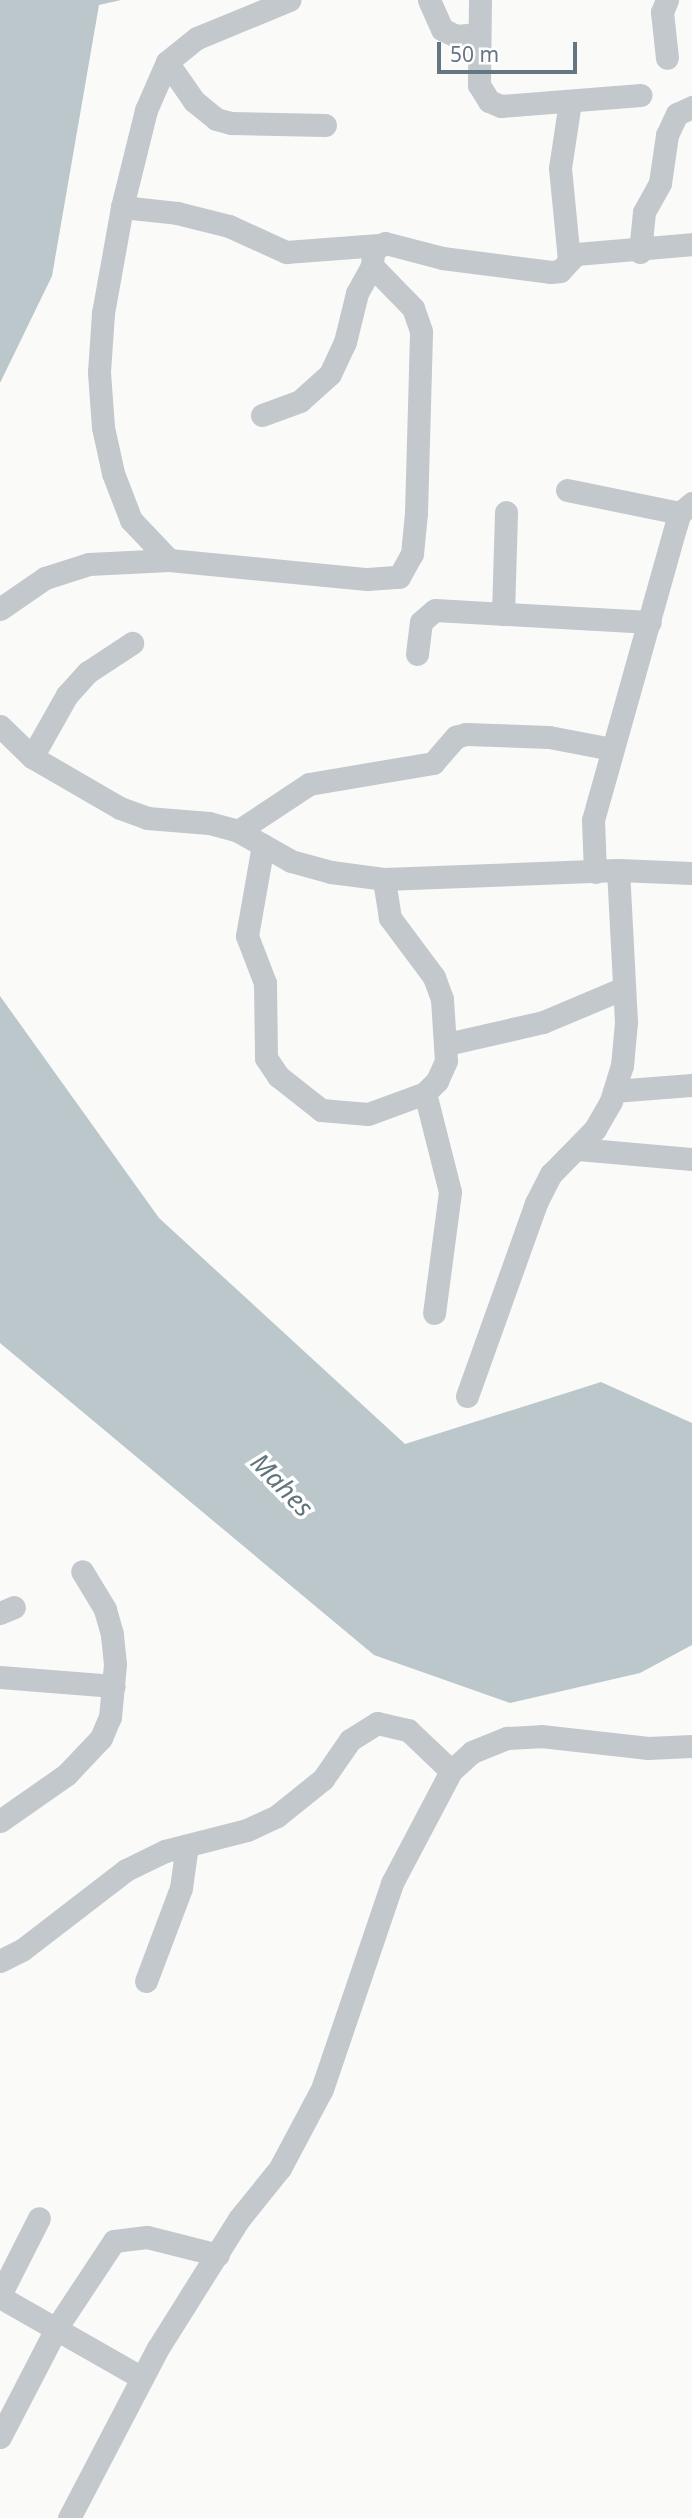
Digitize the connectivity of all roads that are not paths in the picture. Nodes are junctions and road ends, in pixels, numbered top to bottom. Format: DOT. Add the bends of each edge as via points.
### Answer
graph roads {
  1 [pos="289,0"];
  2 [pos="429,0"];
  3 [pos="480,0"];
  4 [pos="667,0"];
  5 [pos="479,34"];
  6 [pos="667,58"];
  7 [pos="167,62"];
  8 [pos="641,94"];
  9 [pos="570,102"];
  10 [pos="692,107"];
  11 [pos="325,125"];
  12 [pos="122,207"];
  13 [pos="692,244"];
  14 [pos="640,252"];
  15 [pos="375,256"];
  16 [pos="569,260"];
  17 [pos="262,415"];
  18 [pos="567,490"];
  19 [pos="686,508"];
  20 [pos="506,512"];
  21 [pos="169,560"];
  22 [pos="0,609"];
  23 [pos="503,614"];
  24 [pos="650,622"];
  25 [pos="132,643"];
  26 [pos="417,654"];
  27 [pos="0,726"];
  28 [pos="612,749"];
  29 [pos="32,757"];
  30 [pos="238,831"];
  31 [pos="263,845"];
  32 [pos="606,871"];
  33 [pos="692,873"];
  34 [pos="384,879"];
  35 [pos="624,988"];
  36 [pos="447,1044"];
  37 [pos="692,1085"];
  38 [pos="614,1091"];
  39 [pos="425,1093"];
  40 [pos="578,1149"];
  41 [pos="692,1158"];
  42 [pos="434,1312"];
  43 [pos="467,1396"];
  44 [pos="82,1571"];
  45 [pos="0,1678"];
  46 [pos="114,1686"];
  47 [pos="692,1746"];
  48 [pos="451,1771"];
  49 [pos="0,1821"];
  50 [pos="187,1845"];
  51 [pos="0,1961"];
  52 [pos="146,1981"];
  53 [pos="39,2218"];
  54 [pos="218,2255"];
  55 [pos="0,2296"];
  56 [pos="57,2327"];
  57 [pos="142,2378"];
  58 [pos="0,2437"];
  59 [pos="69,2518"];
  1 -- 7 [label="street" via="197,38"];
  2 -- 5 [label="street" via="442,29 456,36"];
  3 -- 5 [label="street"];
  4 -- 6 [label="street" via="662,12"];
  5 -- 9 [label="street" via="479,85 489,101 500,106"];
  7 -- 11 [label="street" via="194,101 216,119"];
  7 -- 12 [label="street" via="146,110"];
  8 -- 9 [label="street"];
  9 -- 16 [label="street" via="560,168"];
  10 -- 14 [label="street" via="677,114 667,135 660,183 644,212"];
  12 -- 15 [label="street" via="229,226 286,251"];
  12 -- 21 [label="street" via="103,313 99,372 103,427 113,473 131,520"];
  13 -- 14 [label="street"];
  14 -- 16 [label="street" via="587,252"];
  15 -- 16 [label="street" via="538,271 559,271"];
  15 -- 17 [label="street" via="357,293 342,350 330,374 300,401"];
  15 -- 21 [label="street" via="413,308 421,331 420,454 407,568 387,580"];
  18 -- 19 [label="street"];
  19 -- 24 [label="street"];
  20 -- 23 [label="street"];
  21 -- 22 [label="street" via="66,570 29,587"];
  23 -- 24 [label="street"];
  23 -- 26 [label="street" via="435,610 421,622"];
  24 -- 28 [label="street"];
  25 -- 29 [label="street" via="88,673 67,695"];
  27 -- 29 [label="street"];
  28 -- 30 [label="street" via="549,737 466,734 456,737 433,764 309,784"];
  28 -- 32 [label="street" via="593,820"];
  29 -- 30 [label="street" via="130,813"];
  30 -- 31 [label="street"];
  31 -- 34 [label="street" via="307,867"];
  31 -- 39 [label="street" via="247,936 265,983 266,1058 278,1076 321,1110 368,1114"];
  32 -- 33 [label="street"];
  32 -- 34 [label="street"];
  32 -- 35 [label="street"];
  34 -- 36 [label="street" via="390,918 434,977 442,999"];
  35 -- 36 [label="street" via="543,1022"];
  35 -- 38 [label="street" via="622,1066"];
  36 -- 39 [label="street" via="442,1071"];
  37 -- 38 [label="street"];
  38 -- 40 [label="street" via="596,1129"];
  39 -- 42 [label="street" via="450,1192"];
  40 -- 41 [label="street"];
  40 -- 43 [label="street" via="551,1174 536,1203"];
  44 -- 46 [label="street" via="105,1609 112,1634"];
  45 -- 46 [label="street"];
  46 -- 49 [label="street" via="101,1738 66,1774"];
  47 -- 48 [label="street" via="648,1748 541,1736 507,1738 472,1752"];
  48 -- 50 [label="street" via="408,1730 377,1723 349,1740 323,1779 277,1816 247,1830"];
  48 -- 54 [label="street" via="392,1883 322,2089 280,2168 239,2219"];
  50 -- 51 [label="street" via="126,1870 22,1950"];
  50 -- 52 [label="street" via="181,1888"];
  53 -- 55 [label="street"];
  54 -- 56 [label="street" via="147,2237 114,2241"];
  54 -- 57 [label="street"];
  55 -- 56 [label="street"];
  56 -- 57 [label="street"];
  56 -- 58 [label="street"];
  57 -- 59 [label="street"];
}
